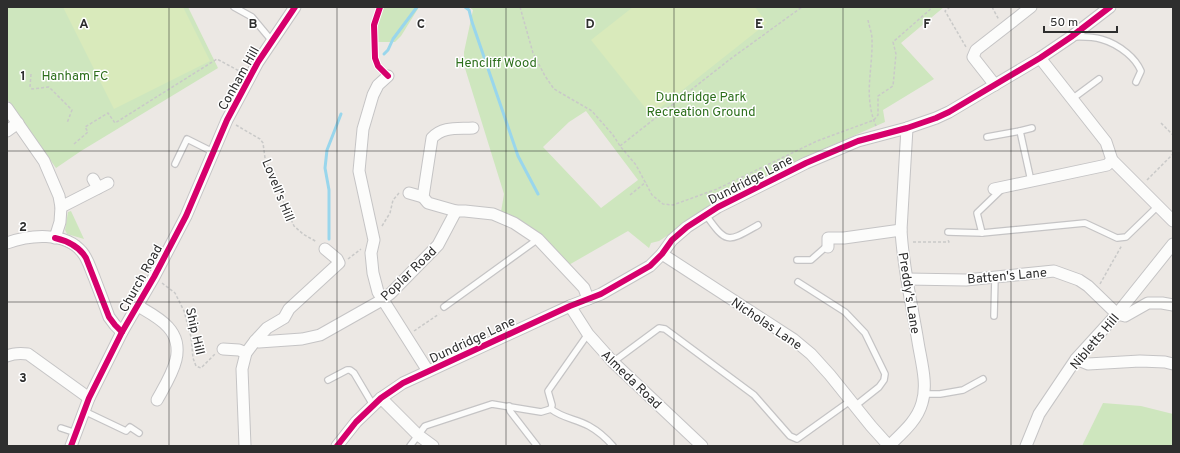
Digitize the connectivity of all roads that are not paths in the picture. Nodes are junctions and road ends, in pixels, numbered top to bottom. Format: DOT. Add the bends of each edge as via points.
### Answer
graph roads {
  1 [pos="234,7"];
  2 [pos="295,7"];
  3 [pos="1031,7"];
  4 [pos="1110,7"];
  5 [pos="1071,37"];
  6 [pos="272,42"];
  7 [pos="1040,58"];
  8 [pos="388,76"];
  9 [pos="1099,79"];
  10 [pos="1136,82"];
  11 [pos="995,85"];
  12 [pos="1072,99"];
  13 [pos="7,108"];
  14 [pos="227,120"];
  15 [pos="18,123"];
  16 [pos="474,128"];
  17 [pos="907,128"];
  18 [pos="1032,128"];
  19 [pos="7,131"];
  20 [pos="1020,131"];
  21 [pos="987,137"];
  22 [pos="214,152"];
  23 [pos="1112,160"];
  24 [pos="176,164"];
  25 [pos="1031,181"];
  26 [pos="99,183"];
  27 [pos="1000,187"];
  28 [pos="408,193"];
  29 [pos="423,197"];
  30 [pos="1158,206"];
  31 [pos="61,207"];
  32 [pos="456,211"];
  33 [pos="706,215"];
  34 [pos="1173,220"];
  35 [pos="758,225"];
  36 [pos="901,230"];
  37 [pos="948,232"];
  38 [pos="982,233"];
  39 [pos="55,238"];
  40 [pos="538,240"];
  41 [pos="828,240"];
  42 [pos="7,244"];
  43 [pos="1173,244"];
  44 [pos="325,249"];
  45 [pos="662,254"];
  46 [pos="797,260"];
  47 [pos="995,277"];
  48 [pos="907,279"];
  49 [pos="798,282"];
  50 [pos="588,299"];
  51 [pos="382,300"];
  52 [pos="1173,305"];
  53 [pos="138,306"];
  54 [pos="570,306"];
  55 [pos="444,307"];
  56 [pos="1117,314"];
  57 [pos="994,316"];
  58 [pos="122,332"];
  59 [pos="588,334"];
  60 [pos="255,341"];
  61 [pos="222,349"];
  62 [pos="246,353"];
  63 [pos="7,356"];
  64 [pos="1076,359"];
  65 [pos="613,362"];
  66 [pos="1173,364"];
  67 [pos="428,371"];
  68 [pos="983,379"];
  69 [pos="328,380"];
  70 [pos="924,394"];
  71 [pos="89,398"];
  72 [pos="157,400"];
  73 [pos="377,401"];
  74 [pos="853,403"];
  75 [pos="509,406"];
  76 [pos="551,409"];
  77 [pos="84,411"];
  78 [pos="61,428"];
  79 [pos="76,433"];
  80 [pos="139,433"];
  81 [pos="418,434"];
  82 [pos="71,446"];
  83 [pos="246,446"];
  84 [pos="337,446"];
  85 [pos="410,446"];
  86 [pos="433,446"];
  87 [pos="536,446"];
  88 [pos="613,446"];
  89 [pos="702,446"];
  90 [pos="889,446"];
  91 [pos="1026,446"];
  1 -- 6 [label="lane" via="252,16"];
  2 -- 6 [label="street, Conham Hill"];
  3 -- 11 [label="street" via="976,50 973,57"];
  4 -- 5 [label="street, Dundridge Lane"];
  5 -- 7 [label="street, Dundridge Lane"];
  5 -- 10 [label="lane" via="1094,37 1119,46 1141,71"];
  6 -- 14 [label="street, Conham Hill" via="250,76"];
  7 -- 11 [label="street, Dundridge Lane"];
  7 -- 12 [label="street"];
  8 -- 51 [label="street" via="378,85 373,95 363,129 358,171 374,240 371,253 373,273"];
  9 -- 12 [label="lane"];
  11 -- 17 [label="street, Dundridge Lane" via="949,112"];
  12 -- 23 [label="street" via="1106,142"];
  13 -- 15 [label="street"];
  14 -- 22 [label="street, Church Road"];
  15 -- 19 [label="street"];
  15 -- 31 [label="street" via="44,161"];
  16 -- 29 [label="street" via="444,129 432,138"];
  17 -- 33 [label="street, Dundridge Lane" via="858,141 806,163"];
  17 -- 36 [label="street, Preddy's Lane"];
  18 -- 20 [label="lane"];
  20 -- 21 [label="lane"];
  20 -- 25 [label="lane"];
  22 -- 24 [label="lane" via="187,139"];
  22 -- 53 [label="street, Church Road" via="186,216"];
  23 -- 25 [label="street" via="1107,165"];
  23 -- 30 [label="street"];
  25 -- 27 [label="street"];
  26 -- 31 [label="street"];
  27 -- 38 [label="lane" via="977,212"];
  28 -- 29 [label="street"];
  29 -- 32 [label="street" via="428,203"];
  30 -- 34 [label="street"];
  30 -- 38 [label="lane" via="1126,237 1117,238 1085,223"];
  31 -- 39 [label="street"];
  32 -- 40 [label="street" via="492,214 514,223"];
  32 -- 51 [label="street, Poplar Road" via="438,245 392,293"];
  33 -- 35 [label="lane" via="721,235 727,238 736,237"];
  33 -- 45 [label="street, Dundridge Lane" via="672,240"];
  36 -- 41 [label="street"];
  36 -- 48 [label="street, Preddy's Lane"];
  37 -- 38 [label="lane"];
  39 -- 42 [label="street" via="20,239"];
  39 -- 58 [label="street" via="66,240 83,252 109,317"];
  40 -- 50 [label="street" via="584,288"];
  40 -- 55 [label="lane"];
  41 -- 46 [label="lane" via="811,260"];
  43 -- 56 [label="street, Nibletts Hill"];
  44 -- 60 [label="street" via="338,261 289,309 284,318 267,328"];
  45 -- 50 [label="street, Dundridge Lane" via="650,266"];
  45 -- 74 [label="street, Nicholas Lane" via="793,339 811,354"];
  47 -- 48 [label="street, Batten's Lane" via="966,280"];
  47 -- 56 [label="street, Batten's Lane" via="1054,271 1079,280"];
  47 -- 57 [label="lane"];
  48 -- 70 [label="street, Preddy's Lane" via="923,372"];
  49 -- 74 [label="lane" via="845,312 866,334 885,374 879,387"];
  50 -- 54 [label="street, Dundridge Lane"];
  51 -- 60 [label="street, Poplar Road" via="320,335 302,339"];
  51 -- 67 [label="street"];
  52 -- 56 [label="street" via="1148,304 1125,316"];
  53 -- 58 [label="street, Church Road"];
  53 -- 72 [label="street" via="169,327 177,343 175,365"];
  54 -- 59 [label="street, Almeda Road"];
  54 -- 67 [label="street, Dundridge Lane"];
  56 -- 64 [label="street, Nibletts Hill"];
  58 -- 71 [label="street, Church Road"];
  59 -- 65 [label="street, Almeda Road"];
  59 -- 76 [label="lane" via="548,391"];
  60 -- 62 [label="street"];
  61 -- 62 [label="street"];
  62 -- 83 [label="street" via="242,369"];
  63 -- 71 [label="street" via="28,354"];
  64 -- 66 [label="street" via="1088,364 1140,361"];
  64 -- 91 [label="street, Nibletts Hill" via="1039,414"];
  65 -- 74 [label="lane" via="659,328 665,329 754,395 790,436 797,439"];
  65 -- 89 [label="street, Almeda Road"];
  67 -- 73 [label="street, Dundridge Lane" via="403,383"];
  68 -- 70 [label="lane" via="963,390"];
  69 -- 73 [label="lane" via="350,370"];
  70 -- 90 [label="street, Preddy's Lane" via="915,420"];
  71 -- 77 [label="street, Church Road"];
  73 -- 81 [label="street"];
  73 -- 84 [label="street, Dundridge Lane"];
  74 -- 90 [label="street, Nicholas Lane"];
  75 -- 76 [label="lane" via="541,412"];
  75 -- 81 [label="lane" via="492,404 425,426"];
  75 -- 87 [label="lane"];
  76 -- 88 [label="lane" via="589,426"];
  77 -- 79 [label="street, Church Road"];
  77 -- 80 [label="lane" via="126,431 130,427"];
  78 -- 79 [label="lane"];
  79 -- 82 [label="street, Church Road"];
  81 -- 85 [label="lane"];
  81 -- 86 [label="street"];
}
